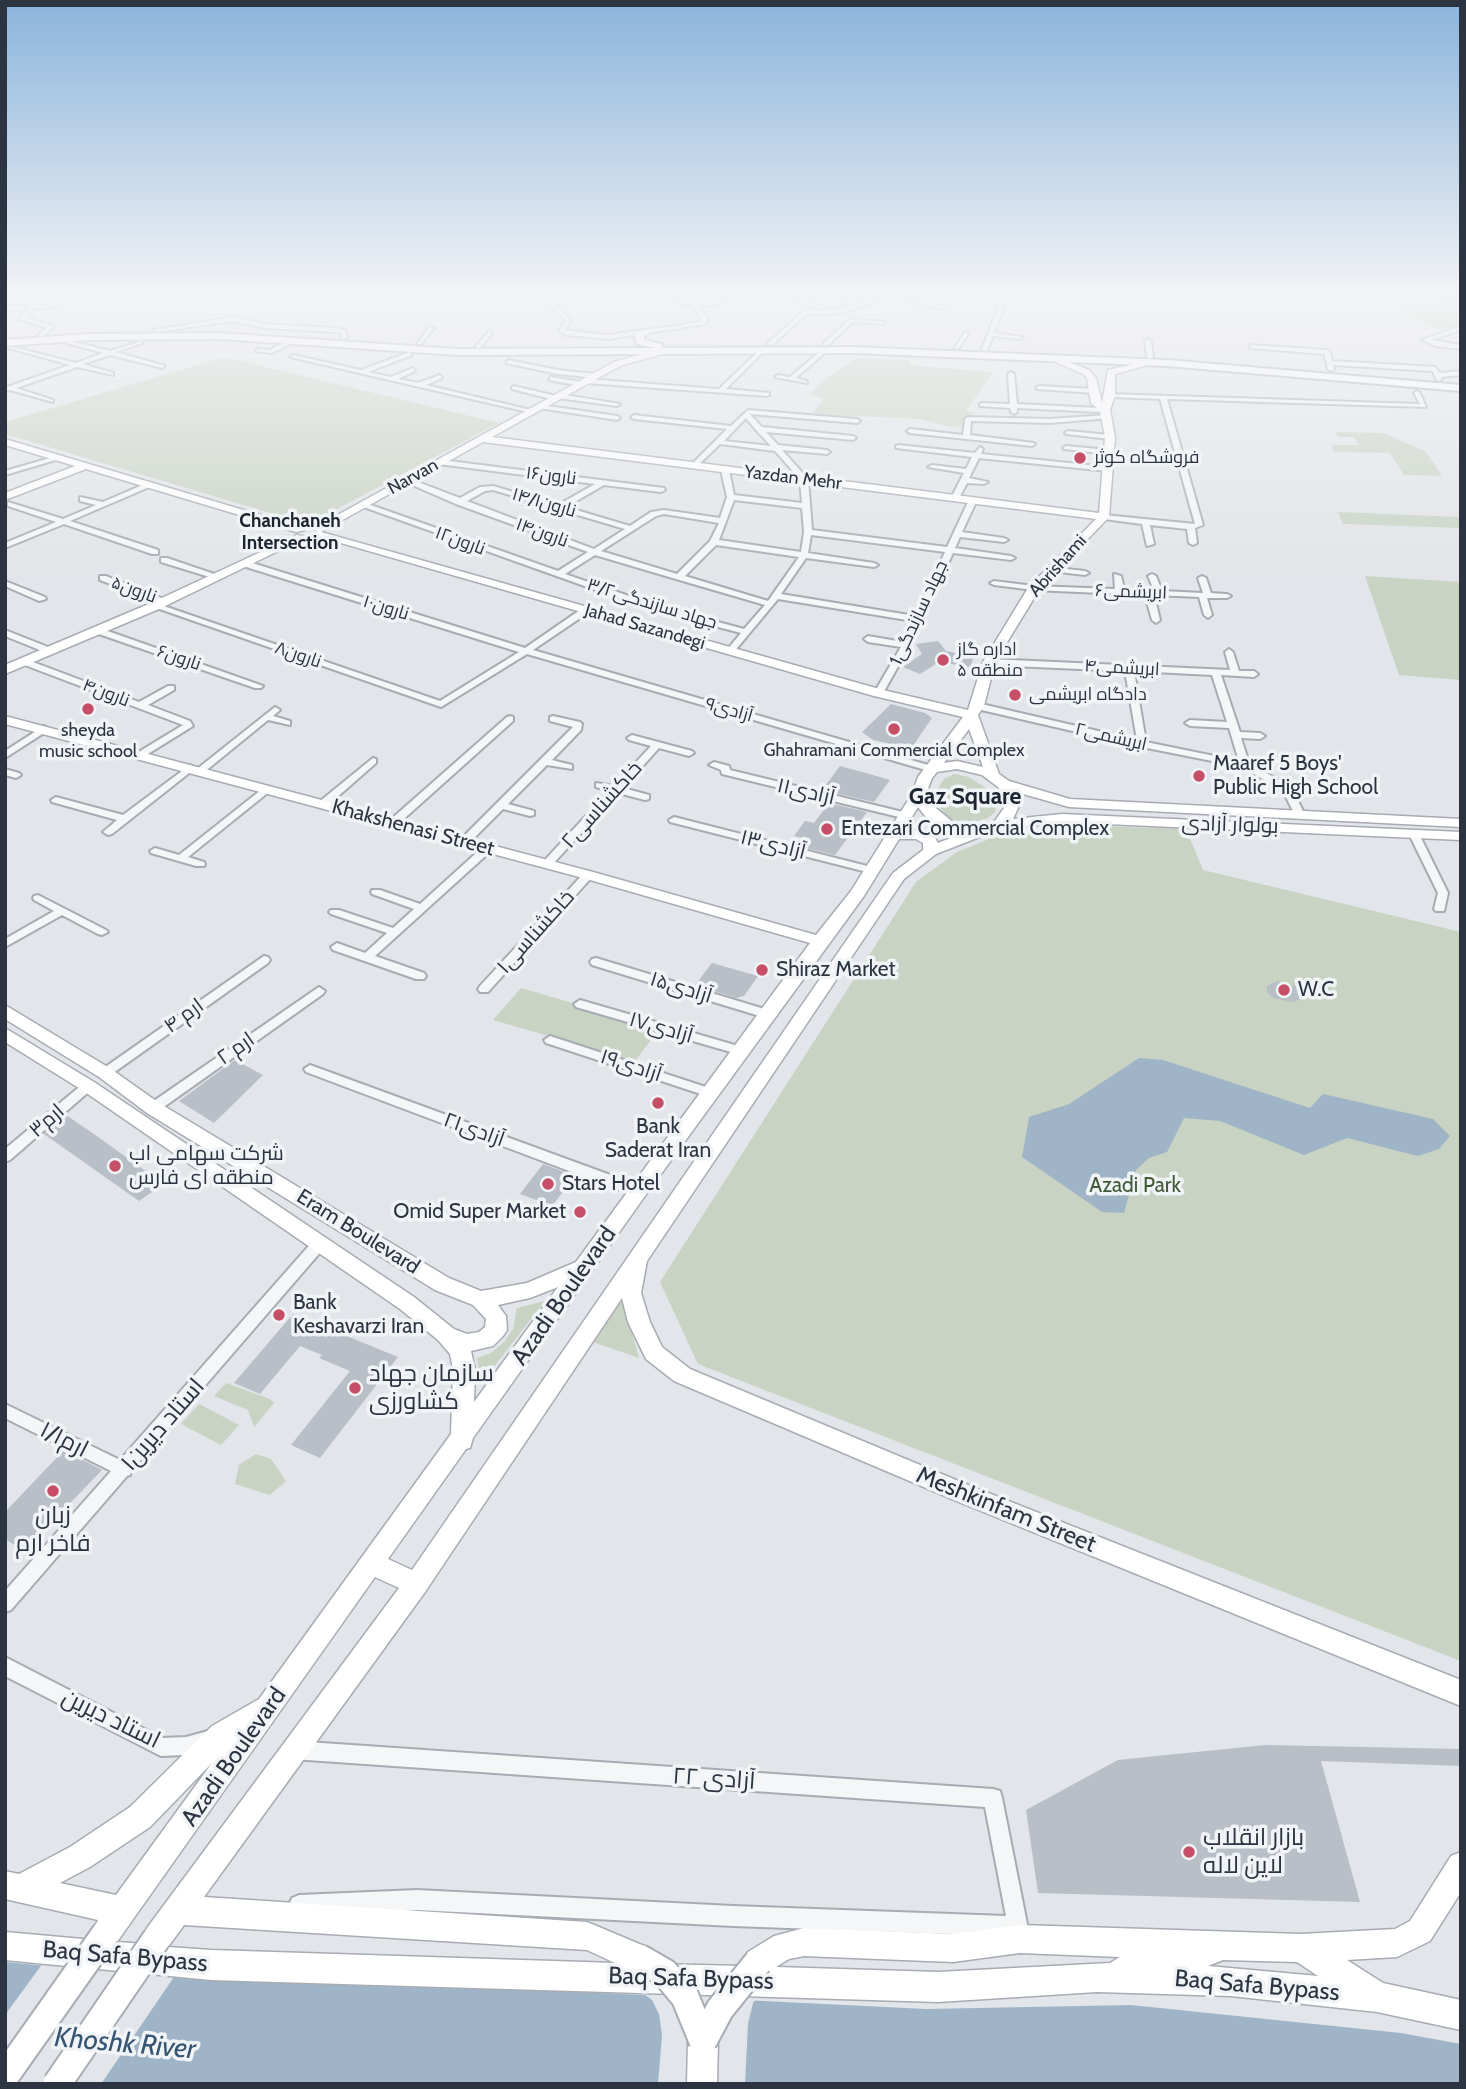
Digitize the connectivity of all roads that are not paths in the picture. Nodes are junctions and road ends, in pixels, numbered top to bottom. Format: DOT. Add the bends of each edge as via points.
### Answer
graph roads {
  1 [pos="20,392"];
  2 [pos="535,392"];
  3 [pos="565,392"];
  4 [pos="738,392"];
  5 [pos="745,392"];
  6 [pos="1013,392"];
  7 [pos="1094,392"];
  8 [pos="452,393"];
  9 [pos="1417,393"];
  10 [pos="767,394"];
  11 [pos="1110,395"];
  12 [pos="557,397"];
  13 [pos="1163,398"];
  14 [pos="51,401"];
  15 [pos="617,404"];
  16 [pos="982,405"];
  17 [pos="748,407"];
  18 [pos="1014,407"];
  19 [pos="536,409"];
  20 [pos="1106,414"];
  21 [pos="634,417"];
  22 [pos="617,418"];
  23 [pos="857,421"];
  24 [pos="1014,422"];
  25 [pos="732,428"];
  26 [pos="758,429"];
  27 [pos="910,431"];
  28 [pos="1068,433"];
  29 [pos="965,437"];
  30 [pos="1110,437"];
  31 [pos="853,438"];
  32 [pos="481,439"];
  33 [pos="985,439"];
  34 [pos="5,442"];
  35 [pos="718,442"];
  36 [pos="1032,444"];
  37 [pos="898,447"];
  38 [pos="776,448"];
  39 [pos="1066,448"];
  40 [pos="827,452"];
  41 [pos="1109,452"];
  42 [pos="977,455"];
  43 [pos="57,458"];
  44 [pos="441,462"];
  45 [pos="1038,463"];
  46 [pos="85,466"];
  47 [pos="695,466"];
  48 [pos="932,467"];
  49 [pos="1108,469"];
  50 [pos="724,470"];
  51 [pos="966,471"];
  52 [pos="5,472"];
  53 [pos="804,480"];
  54 [pos="962,480"];
  55 [pos="407,481"];
  56 [pos="603,482"];
  57 [pos="984,482"];
  58 [pos="150,485"];
  59 [pos="661,490"];
  60 [pos="731,497"];
  61 [pos="955,498"];
  62 [pos="83,499"];
  63 [pos="973,500"];
  64 [pos="8,501"];
  65 [pos="459,502"];
  66 [pos="104,505"];
  67 [pos="362,505"];
  68 [pos="806,506"];
  69 [pos="560,507"];
  70 [pos="1104,517"];
  71 [pos="65,521"];
  72 [pos="723,521"];
  73 [pos="1146,522"];
  74 [pos="1193,527"];
  75 [pos="630,528"];
  76 [pos="320,532"];
  77 [pos="808,532"];
  78 [pos="300,533"];
  79 [pos="956,534"];
  80 [pos="1004,540"];
  81 [pos="714,542"];
  82 [pos="1193,543"];
  83 [pos="1150,544"];
  84 [pos="5,546"];
  85 [pos="948,549"];
  86 [pos="156,552"];
  87 [pos="595,552"];
  88 [pos="804,555"];
  89 [pos="1011,558"];
  90 [pos="164,559"];
  91 [pos="246,564"];
  92 [pos="874,565"];
  93 [pos="1051,569"];
  94 [pos="1085,573"];
  95 [pos="558,575"];
  96 [pos="1116,576"];
  97 [pos="1152,576"];
  98 [pos="219,577"];
  99 [pos="679,577"];
  100 [pos="103,578"];
  101 [pos="1202,578"];
  102 [pos="5,583"];
  103 [pos="993,583"];
  104 [pos="1034,588"];
  105 [pos="1120,592"];
  106 [pos="1154,593"];
  107 [pos="1205,595"];
  108 [pos="1227,596"];
  109 [pos="42,599"];
  110 [pos="773,600"];
  111 [pos="160,604"];
  112 [pos="844,607"];
  113 [pos="586,610"];
  114 [pos="1208,615"];
  115 [pos="918,619"];
  116 [pos="1156,620"];
  117 [pos="99,631"];
  118 [pos="746,632"];
  119 [pos="5,633"];
  120 [pos="868,639"];
  121 [pos="906,645"];
  122 [pos="526,651"];
  123 [pos="730,651"];
  124 [pos="50,652"];
  125 [pos="1229,652"];
  126 [pos="25,662"];
  127 [pos="989,662"];
  128 [pos="1129,668"];
  129 [pos="5,670"];
  130 [pos="1216,672"];
  131 [pos="1236,673"];
  132 [pos="1254,674"];
  133 [pos="258,686"];
  134 [pos="171,688"];
  135 [pos="879,693"];
  136 [pos="139,706"];
  137 [pos="937,708"];
  138 [pos="275,710"];
  139 [pos="974,710"];
  140 [pos="266,718"];
  141 [pos="510,719"];
  142 [pos="553,719"];
  143 [pos="5,720"];
  144 [pos="287,723"];
  145 [pos="1190,723"];
  146 [pos="188,724"];
  147 [pos="44,729"];
  148 [pos="1234,730"];
  149 [pos="959,735"];
  150 [pos="1260,736"];
  151 [pos="632,738"];
  152 [pos="1142,744"];
  153 [pos="657,745"];
  154 [pos="689,753"];
  155 [pos="5,755"];
  156 [pos="140,755"];
  157 [pos="373,761"];
  158 [pos="544,761"];
  159 [pos="714,765"];
  160 [pos="1245,765"];
  161 [pos="569,767"];
  162 [pos="195,769"];
  163 [pos="932,769"];
  164 [pos="999,780"];
  165 [pos="600,785"];
  166 [pos="266,789"];
  167 [pos="616,789"];
  168 [pos="919,794"];
  169 [pos="645,797"];
  170 [pos="56,800"];
  171 [pos="1069,803"];
  172 [pos="323,804"];
  173 [pos="500,805"];
  174 [pos="530,813"];
  175 [pos="904,815"];
  176 [pos="1300,815"];
  177 [pos="1062,818"];
  178 [pos="124,819"];
  179 [pos="674,820"];
  180 [pos="393,823"];
  181 [pos="1461,823"];
  182 [pos="990,828"];
  183 [pos="108,832"];
  184 [pos="1414,834"];
  185 [pos="893,835"];
  186 [pos="1460,836"];
  187 [pos="464,842"];
  188 [pos="488,848"];
  189 [pos="155,851"];
  190 [pos="931,851"];
  191 [pos="181,858"];
  192 [pos="200,864"];
  193 [pos="547,864"];
  194 [pos="871,870"];
  195 [pos="588,875"];
  196 [pos="376,892"];
  197 [pos="38,898"];
  198 [pos="422,908"];
  199 [pos="1440,909"];
  200 [pos="61,911"];
  201 [pos="335,912"];
  202 [pos="102,932"];
  203 [pos="394,932"];
  204 [pos="820,941"];
  205 [pos="5,944"];
  206 [pos="337,947"];
  207 [pos="367,957"];
  208 [pos="264,960"];
  209 [pos="596,962"];
  210 [pos="420,976"];
  211 [pos="484,989"];
  212 [pos="319,991"];
  213 [pos="580,1004"];
  214 [pos="5,1011"];
  215 [pos="767,1014"];
  216 [pos="5,1034"];
  217 [pos="550,1040"];
  218 [pos="741,1051"];
  219 [pos="310,1069"];
  220 [pos="105,1073"];
  221 [pos="88,1086"];
  222 [pos="711,1093"];
  223 [pos="153,1108"];
  224 [pos="5,1157"];
  225 [pos="638,1191"];
  226 [pos="319,1244"];
  227 [pos="638,1255"];
  228 [pos="584,1268"];
  229 [pos="480,1299"];
  230 [pos="445,1334"];
  231 [pos="5,1410"];
  232 [pos="462,1441"];
  233 [pos="124,1470"];
  234 [pos="373,1564"];
  235 [pos="416,1584"];
  236 [pos="5,1604"];
  237 [pos="5,1666"];
  238 [pos="1461,1693"];
  239 [pos="267,1707"];
  240 [pos="221,1735"];
  241 [pos="293,1750"];
  242 [pos="1461,1866"];
  243 [pos="13,1886"];
  244 [pos="179,1910"];
  245 [pos="115,1922"];
  246 [pos="1018,1932"];
  247 [pos="1237,1944"];
  248 [pos="5,1945"];
  249 [pos="1301,1948"];
  250 [pos="1097,1977"];
  251 [pos="1377,1997"];
  252 [pos="1461,2015"];
  253 [pos="703,2041"];
  254 [pos="5,2076"];
  255 [pos="57,2084"];
  256 [pos="702,2084"];
  1 -- 14 [label="street"];
  2 -- 12 [label="street"];
  3 -- 12 [label="main road, Narvan"];
  4 -- 17 [label="street"];
  5 -- 10 [label="street"];
  6 -- 18 [label="street"];
  7 -- 20 [label="main road" via="1096,403"];
  8 -- 19 [label="street"];
  9 -- 13 [label="street" via="1424,406"];
  11 -- 13 [label="street"];
  11 -- 20 [label="main road"];
  12 -- 15 [label="street"];
  12 -- 19 [label="main road, Narvan"];
  13 -- 74 [label="street" via="1200,522"];
  16 -- 18 [label="street"];
  17 -- 23 [label="street"];
  17 -- 25 [label="street"];
  17 -- 26 [label="street"];
  18 -- 20 [label="street"];
  18 -- 24 [label="street"];
  19 -- 22 [label="street"];
  19 -- 32 [label="main road, Narvan"];
  20 -- 24 [label="street"];
  20 -- 30 [label="main road, Abrishami"];
  21 -- 25 [label="street"];
  24 -- 29 [label="street" via="968,419"];
  25 -- 35 [label="street"];
  26 -- 31 [label="street"];
  26 -- 38 [label="street"];
  27 -- 29 [label="street"];
  28 -- 30 [label="street"];
  29 -- 33 [label="street"];
  30 -- 41 [label="main road, Abrishami"];
  32 -- 44 [label="main road, Narvan"];
  32 -- 47 [label="main road, Yazdan Mehr"];
  33 -- 36 [label="street"];
  33 -- 42 [label="street"];
  34 -- 43 [label="main road"];
  35 -- 38 [label="street"];
  35 -- 47 [label="street"];
  37 -- 42 [label="street"];
  38 -- 40 [label="street"];
  38 -- 53 [label="street"];
  39 -- 41 [label="street"];
  41 -- 49 [label="main road, Abrishami"];
  42 -- 45 [label="street"];
  42 -- 51 [label="street"];
  43 -- 46 [label="main road"];
  43 -- 52 [label="street"];
  44 -- 55 [label="main road, Narvan"];
  44 -- 56 [label="street, نارون۱۶"];
  45 -- 49 [label="street"];
  46 -- 58 [label="main road"];
  46 -- 64 [label="main road"];
  47 -- 50 [label="main road, Yazdan Mehr"];
  48 -- 51 [label="street"];
  49 -- 70 [label="main road, Abrishami"];
  50 -- 53 [label="main road, Yazdan Mehr"];
  50 -- 60 [label="street"];
  51 -- 54 [label="street"];
  53 -- 61 [label="main road, Yazdan Mehr"];
  53 -- 68 [label="street"];
  54 -- 57 [label="street"];
  54 -- 61 [label="street"];
  55 -- 65 [label="street, نارون۱۴"];
  55 -- 67 [label="main road, Narvan"];
  56 -- 59 [label="street, نارون۱۶"];
  56 -- 69 [label="street"];
  58 -- 66 [label="street"];
  58 -- 78 [label="main road"];
  60 -- 68 [label="street"];
  60 -- 72 [label="street"];
  61 -- 63 [label="main road, Yazdan Mehr"];
  62 -- 66 [label="street"];
  63 -- 70 [label="main road, Yazdan Mehr"];
  63 -- 79 [label="street, 1جهاد سازندگی"];
  64 -- 71 [label="street"];
  65 -- 69 [label="street, ۱۴/۱نارون" via="493,488"];
  65 -- 87 [label="street, نارون۱۴"];
  66 -- 71 [label="street"];
  67 -- 76 [label="main road, Narvan"];
  67 -- 95 [label="street, نارون۱۲"];
  68 -- 77 [label="street"];
  69 -- 75 [label="street, ۱۴/۱نارون"];
  70 -- 73 [label="street"];
  70 -- 93 [label="main road, Abrishami"];
  71 -- 84 [label="street"];
  71 -- 86 [label="street"];
  72 -- 75 [label="street" via="664,512"];
  72 -- 81 [label="street"];
  73 -- 74 [label="street"];
  73 -- 83 [label="street"];
  74 -- 82 [label="street"];
  75 -- 87 [label="street"];
  76 -- 78 [label="main road"];
  76 -- 113 [label="main road, Jahad Sazandegi"];
  77 -- 85 [label="street"];
  77 -- 88 [label="street"];
  78 -- 91 [label="main road"];
  79 -- 80 [label="street"];
  79 -- 85 [label="street, 1جهاد سازندگی"];
  81 -- 88 [label="street"];
  81 -- 99 [label="street"];
  85 -- 89 [label="street"];
  85 -- 115 [label="street, 1جهاد سازندگی"];
  87 -- 95 [label="street"];
  87 -- 99 [label="street, نارون۱۴"];
  88 -- 92 [label="street"];
  88 -- 110 [label="street"];
  90 -- 98 [label="street"];
  91 -- 98 [label="main road"];
  91 -- 122 [label="street, نارون۱۰"];
  93 -- 94 [label="street"];
  93 -- 104 [label="main road, Abrishami"];
  95 -- 118 [label="street, ۳/۲جهاد سازندگی"];
  96 -- 105 [label="street"];
  97 -- 106 [label="street"];
  98 -- 111 [label="main road"];
  99 -- 110 [label="street, نارون۱۴"];
  100 -- 111 [label="street, نارون۵"];
  101 -- 107 [label="street"];
  102 -- 109 [label="street"];
  103 -- 104 [label="street, ابریشمی۶"];
  104 -- 105 [label="street, ابریشمی۶"];
  104 -- 127 [label="main road, Abrishami"];
  105 -- 106 [label="street, ابریشمی۶"];
  106 -- 107 [label="street, ابریشمی۶"];
  106 -- 116 [label="street"];
  107 -- 108 [label="street, ابریشمی۶"];
  107 -- 114 [label="street"];
  110 -- 112 [label="street"];
  110 -- 118 [label="street"];
  111 -- 117 [label="main road"];
  111 -- 122 [label="street, نارون۸" via="440,704"];
  112 -- 115 [label="street"];
  113 -- 122 [label="street"];
  113 -- 123 [label="main road, Jahad Sazandegi"];
  115 -- 121 [label="street, 1جهاد سازندگی"];
  117 -- 124 [label="main road"];
  117 -- 133 [label="street, نارون۶"];
  118 -- 123 [label="street"];
  119 -- 124 [label="street"];
  120 -- 121 [label="street"];
  121 -- 135 [label="street, 1جهاد سازندگی"];
  122 -- 163 [label="street, آزادی۹"];
  123 -- 135 [label="main road, Jahad Sazandegi"];
  124 -- 126 [label="main road"];
  125 -- 131 [label="street"];
  126 -- 129 [label="main road"];
  126 -- 136 [label="street, نارون۴"];
  127 -- 128 [label="street, ابریشمی۴"];
  127 -- 139 [label="main road, Abrishami"];
  128 -- 130 [label="street, ابریشمی۴"];
  128 -- 152 [label="street"];
  130 -- 131 [label="street, ابریشمی۴"];
  130 -- 148 [label="street"];
  131 -- 132 [label="street, ابریشمی۴"];
  134 -- 136 [label="street"];
  135 -- 137 [label="main road, Jahad Sazandegi"];
  136 -- 146 [label="street, نارون۴"];
  137 -- 139 [label="main road, Jahad Sazandegi"];
  137 -- 149 [label="main road" via="955,721"];
  138 -- 140 [label="street"];
  139 -- 149 [label="main road, Abrishami"];
  139 -- 152 [label="street, ابریشمی۲"];
  139 -- 164 [label="main road"];
  140 -- 144 [label="street"];
  140 -- 162 [label="street"];
  141 -- 180 [label="street"];
  142 -- 158 [label="street" via="579,726"];
  143 -- 147 [label="main road, Khakshenasi Street"];
  145 -- 148 [label="street"];
  146 -- 156 [label="street"];
  147 -- 155 [label="street"];
  147 -- 156 [label="main road, Khakshenasi Street"];
  148 -- 150 [label="street"];
  148 -- 160 [label="street"];
  149 -- 163 [label="main road, Abrishami"];
  151 -- 153 [label="street"];
  152 -- 160 [label="street, ابریشمی۲"];
  153 -- 154 [label="street"];
  153 -- 167 [label="street, خاکشناسی۲"];
  156 -- 162 [label="main road, Khakshenasi Street"];
  157 -- 172 [label="street"];
  158 -- 161 [label="street"];
  158 -- 173 [label="street"];
  159 -- 175 [label="street, آزادی۱۱" via="726,768 725,772"];
  160 -- 176 [label="street, ابریشمی۲" via="1287,789"];
  162 -- 166 [label="main road, Khakshenasi Street"];
  162 -- 178 [label="street"];
  163 -- 164 [label="main road" via="957,765"];
  163 -- 168 [label="main road"];
  164 -- 171 [label="main road, بولوار آزادی"];
  164 -- 182 [label="main road" via="1010,794 1011,808 1009,815"];
  165 -- 167 [label="street"];
  166 -- 172 [label="main road, Khakshenasi Street"];
  166 -- 191 [label="street"];
  167 -- 169 [label="street"];
  167 -- 193 [label="street, خاکشناسی۲"];
  168 -- 175 [label="main road, Azadi Boulevard"];
  168 -- 182 [label="main road" via="930,813 950,827"];
  170 -- 178 [label="street"];
  171 -- 176 [label="main road, بولوار آزادی"];
  171 -- 177 [label="main road" via="1054,808"];
  172 -- 180 [label="main road, Khakshenasi Street"];
  173 -- 174 [label="street"];
  173 -- 187 [label="street"];
  175 -- 185 [label="main road, Azadi Boulevard"];
  176 -- 181 [label="main road, بولوار آزادی"];
  177 -- 182 [label="main road, بولوار آزادی"];
  177 -- 184 [label="main road, بولوار آزادی"];
  178 -- 183 [label="street"];
  179 -- 194 [label="street, آزادی۱۳"];
  180 -- 187 [label="main road, Khakshenasi Street"];
  182 -- 190 [label="main road, Azadi Boulevard"];
  184 -- 186 [label="main road, بولوار آزادی"];
  184 -- 199 [label="street" via="1443,893"];
  185 -- 190 [label="main road" via="919,834 930,841"];
  185 -- 194 [label="main road, Azadi Boulevard"];
  187 -- 188 [label="main road, Khakshenasi Street"];
  188 -- 193 [label="main road, Khakshenasi Street"];
  188 -- 198 [label="street"];
  189 -- 191 [label="street"];
  190 -- 227 [label="main road, Azadi Boulevard" via="898,876"];
  191 -- 192 [label="street"];
  193 -- 195 [label="main road, Khakshenasi Street"];
  194 -- 204 [label="main road, Azadi Boulevard"];
  195 -- 204 [label="main road, Khakshenasi Street"];
  195 -- 211 [label="street, خاکشناسی۱"];
  196 -- 198 [label="street"];
  197 -- 200 [label="street"];
  198 -- 203 [label="street"];
  200 -- 202 [label="street"];
  200 -- 205 [label="street"];
  201 -- 203 [label="street"];
  203 -- 207 [label="street"];
  204 -- 215 [label="main road, Azadi Boulevard"];
  206 -- 207 [label="street"];
  207 -- 210 [label="street"];
  208 -- 220 [label="street, ارم ۴"];
  209 -- 215 [label="street, آزادی۱۵"];
  212 -- 223 [label="street, ارم ۲"];
  213 -- 218 [label="street, آزادی۱۷"];
  214 -- 220 [label="main road, Eram Boulevard"];
  215 -- 218 [label="main road, Azadi Boulevard"];
  216 -- 221 [label="main road, Eram Boulevard"];
  217 -- 222 [label="street, آزادی۱۹"];
  218 -- 222 [label="main road, Azadi Boulevard"];
  219 -- 225 [label="street, آزادی۲۱"];
  220 -- 223 [label="main road, Eram Boulevard"];
  221 -- 224 [label="street, ارم۳"];
  221 -- 226 [label="main road, Eram Boulevard"];
  222 -- 225 [label="main road, Azadi Boulevard"];
  223 -- 229 [label="main road, Eram Boulevard" via="411,1267"];
  225 -- 228 [label="main road, Azadi Boulevard"];
  226 -- 230 [label="main road, Eram Boulevard"];
  226 -- 233 [label="street, استاد دیرین۱"];
  227 -- 235 [label="main road, Azadi Boulevard"];
  227 -- 238 [label="main road, Meshkinfam Street" via="631,1293 639,1322 654,1353 682,1375"];
  228 -- 229 [label="main road" via="530,1290"];
  228 -- 232 [label="main road, Azadi Boulevard"];
  229 -- 230 [label="main road" via="496,1315 491,1335 467,1343"];
  230 -- 232 [label="main road, Eram Boulevard" via="460,1351 464,1369"];
  231 -- 233 [label="street, ۱/۱ارم"];
  232 -- 234 [label="main road, Azadi Boulevard"];
  233 -- 236 [label="street, استاد دیرین۱"];
  234 -- 235 [label="main road"];
  234 -- 239 [label="main road, Azadi Boulevard"];
  235 -- 241 [label="main road, Azadi Boulevard"];
  237 -- 240 [label="street, استاد دیرین" via="161,1747 186,1746"];
  239 -- 240 [label="main road"];
  239 -- 245 [label="main road, Azadi Boulevard"];
  240 -- 243 [label="main road" via="140,1816 80,1857"];
  241 -- 244 [label="main road, Azadi Boulevard"];
  241 -- 246 [label="street, آزادی ۲۲" via="993,1798"];
  242 -- 249 [label="main road" via="1420,1931 1397,1943"];
  243 -- 245 [label="main road"];
  244 -- 246 [label="street" via="416,1900"];
  244 -- 253 [label="main road, bridge" via="587,1936 665,1973 685,1997"];
  244 -- 255 [label="main road, Azadi Boulevard, bridge"];
  245 -- 254 [label="main road, Azadi Boulevard, bridge"];
  246 -- 247 [label="main road"];
  246 -- 253 [label="main road, bridge" via="953,1948 804,1942 784,1946 758,1962 720,2009"];
  247 -- 249 [label="main road"];
  247 -- 250 [label="main road"];
  248 -- 250 [label="main road, Baq Safa Bypass" via="211,1965 924,1987"];
  249 -- 251 [label="main road"];
  250 -- 251 [label="main road, Baq Safa Bypass" via="1231,1981"];
  251 -- 252 [label="main road"];
  253 -- 256 [label="main road"];
}
